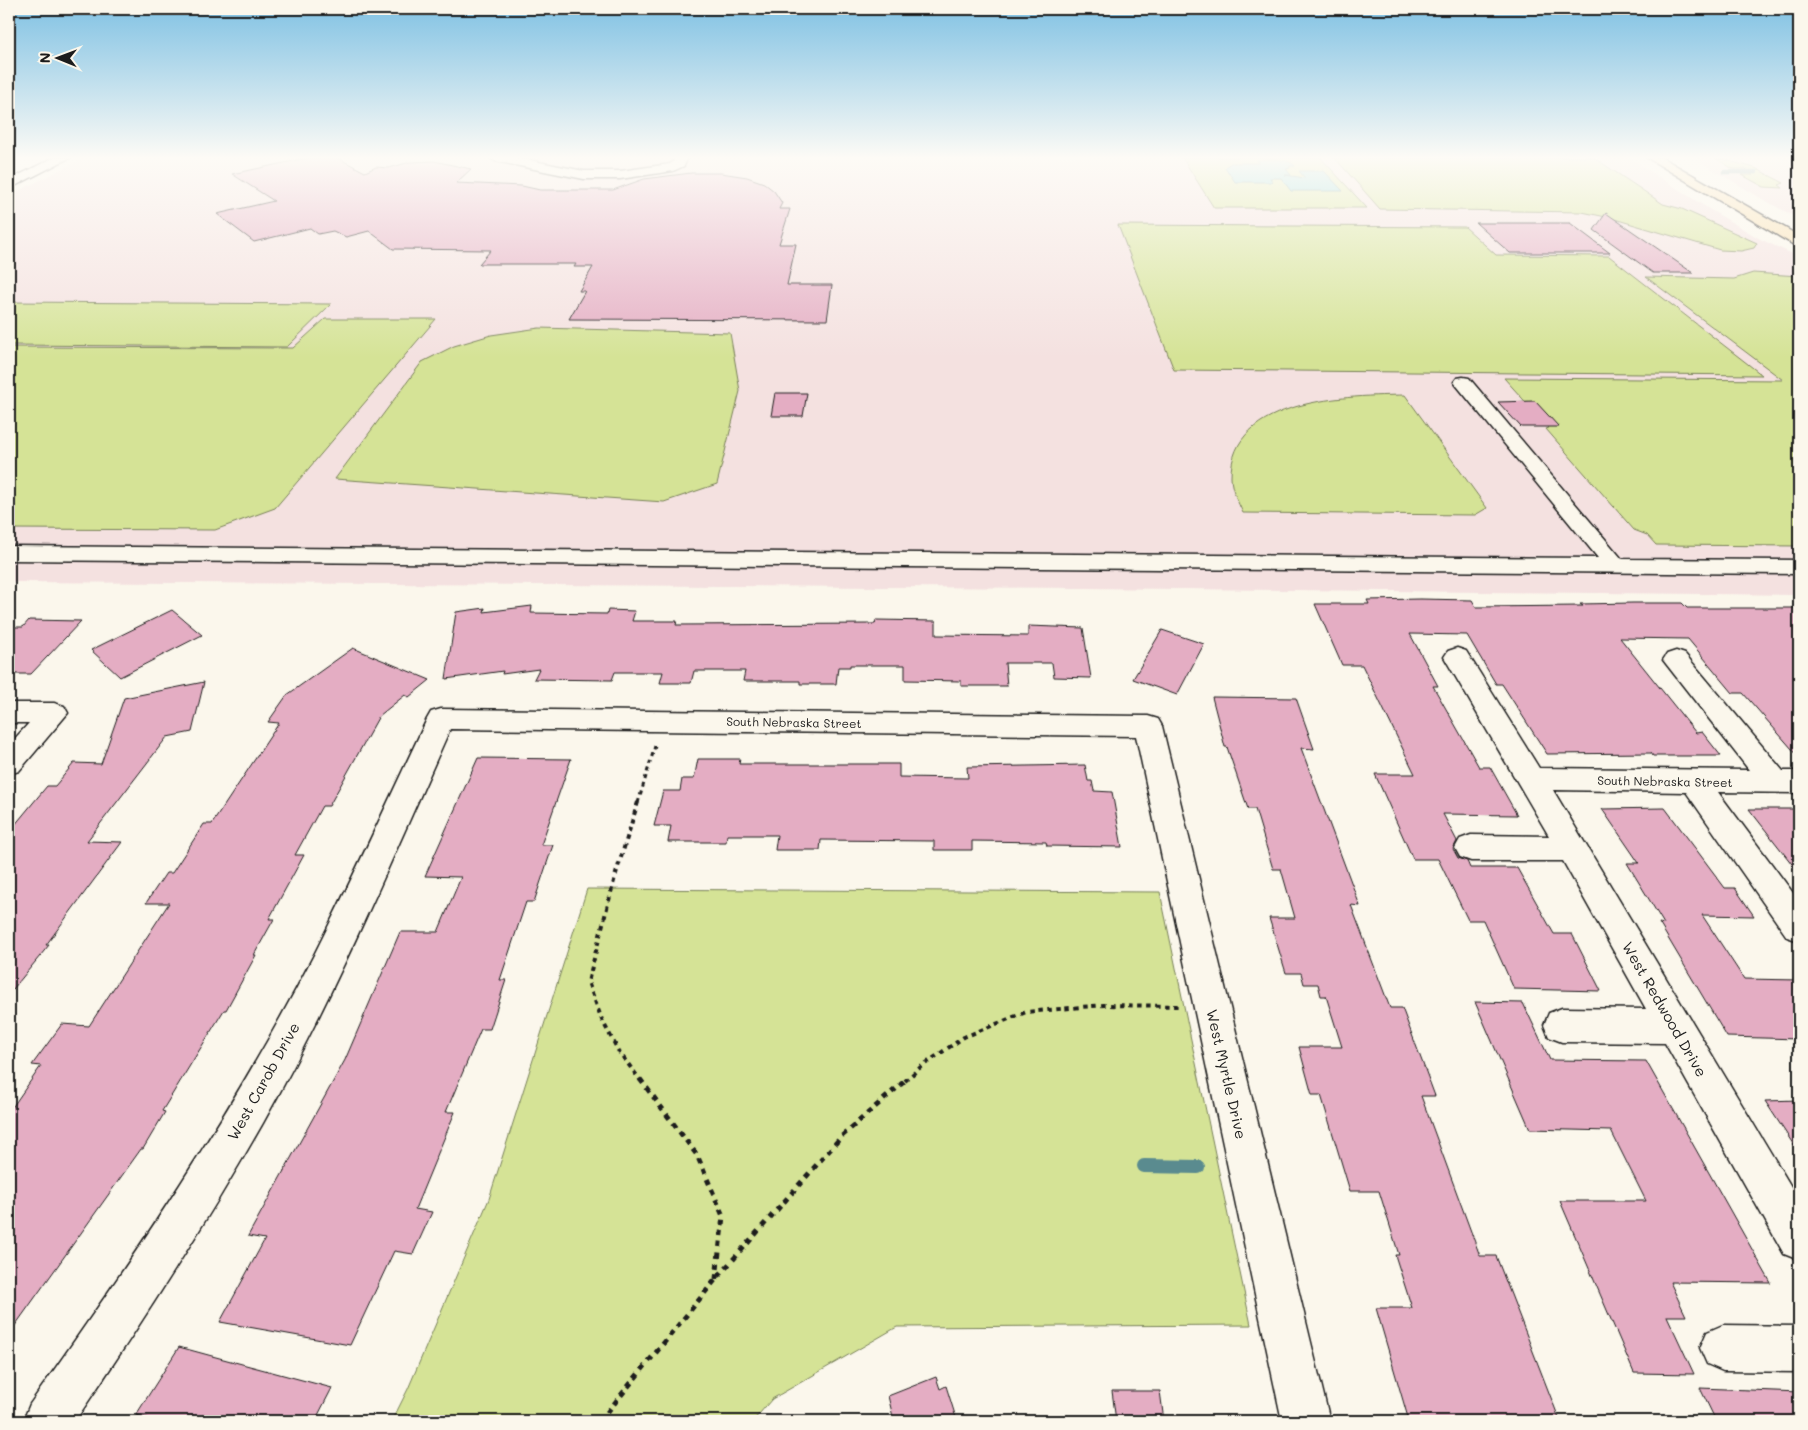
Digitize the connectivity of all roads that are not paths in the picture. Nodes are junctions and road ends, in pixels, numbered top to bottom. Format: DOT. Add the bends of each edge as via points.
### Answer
graph roads {
  1 [pos="1767,224"];
  2 [pos="1799,242"];
  3 [pos="1463,382"];
  4 [pos="9,553"];
  5 [pos="1616,566"];
  6 [pos="1799,567"];
  7 [pos="1457,657"];
  8 [pos="1676,660"];
  9 [pos="9,713"];
  10 [pos="440,719"];
  11 [pos="1148,726"];
  12 [pos="9,763"];
  13 [pos="1531,779"];
  14 [pos="1694,781"];
  15 [pos="1787,782"];
  16 [pos="1471,848"];
  17 [pos="1572,850"];
  18 [pos="1799,926"];
  19 [pos="1562,1024"];
  20 [pos="1675,1026"];
  21 [pos="1799,1239"];
  22 [pos="1723,1348"];
  23 [pos="1799,1349"];
  24 [pos="47,1421"];
  25 [pos="1306,1421"];
  1 -- 2 [label="main road"];
  3 -- 5 [label="street"];
  4 -- 5 [label="street"];
  5 -- 6 [label="street"];
  7 -- 13 [label="street, West Redwood Drive"];
  8 -- 15 [label="street"];
  9 -- 12 [label="street" via="54,713"];
  10 -- 11 [label="street, South Nebraska Street"];
  10 -- 24 [label="street, West Carob Drive" via="326,964 249,1110 137,1291"];
  11 -- 25 [label="street, West Myrtle Drive"];
  13 -- 14 [label="street, South Nebraska Street"];
  13 -- 17 [label="street, West Redwood Drive"];
  14 -- 15 [label="street, South Nebraska Street"];
  14 -- 18 [label="street"];
  16 -- 17 [label="street"];
  17 -- 20 [label="street, West Redwood Drive"];
  19 -- 20 [label="street"];
  20 -- 21 [label="street, West Redwood Drive"];
  22 -- 23 [label="street"];
}
